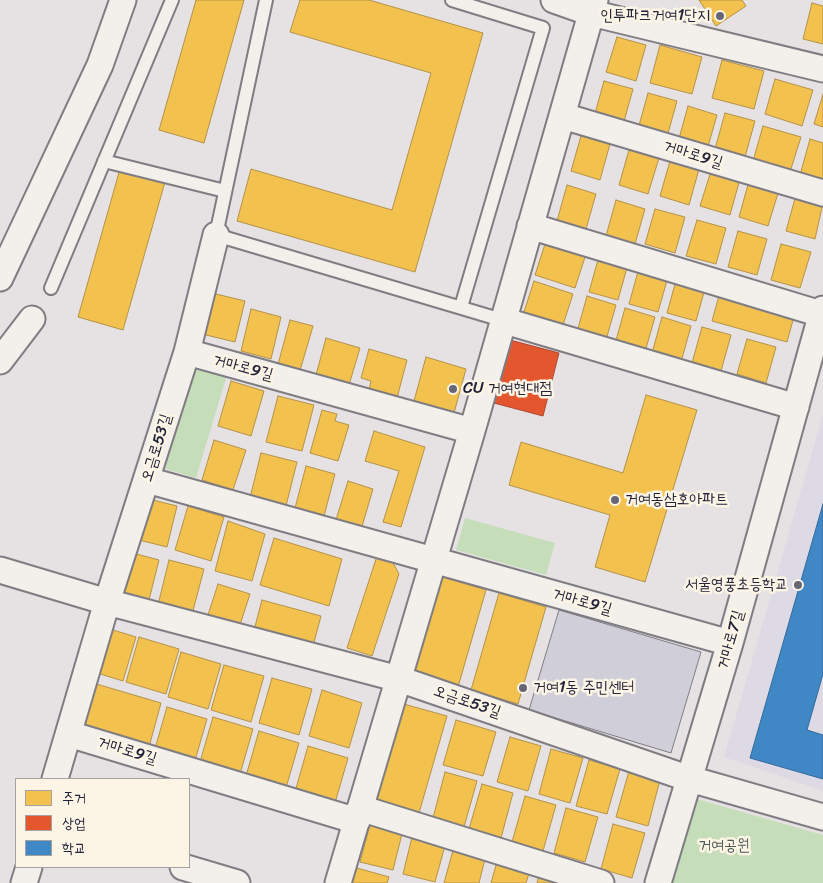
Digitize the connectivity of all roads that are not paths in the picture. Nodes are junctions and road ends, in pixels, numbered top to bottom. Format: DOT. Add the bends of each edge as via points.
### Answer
graph roads {
  1 [pos="123,0"];
  2 [pos="172,0"];
  3 [pos="266,0"];
  4 [pos="452,0"];
  5 [pos="554,0"];
  6 [pos="593,6"];
  7 [pos="823,69"];
  8 [pos="562,116"];
  9 [pos="104,161"];
  10 [pos="225,191"];
  11 [pos="823,193"];
  12 [pos="530,226"];
  13 [pos="216,235"];
  14 [pos="0,278"];
  15 [pos="51,288"];
  16 [pos="461,307"];
  17 [pos="822,311"];
  18 [pos="32,319"];
  19 [pos="502,320"];
  20 [pos="8,334"];
  21 [pos="187,352"];
  22 [pos="0,361"];
  23 [pos="796,407"];
  24 [pos="472,431"];
  25 [pos="147,480"];
  26 [pos="434,560"];
  27 [pos="0,570"];
  28 [pos="107,602"];
  29 [pos="730,643"];
  30 [pos="399,679"];
  31 [pos="70,734"];
  32 [pos="56,778"];
  33 [pos="690,779"];
  34 [pos="359,814"];
  35 [pos="823,817"];
  36 [pos="29,868"];
  37 [pos="186,868"];
  38 [pos="24,883"];
  39 [pos="238,883"];
  40 [pos="338,883"];
  41 [pos="601,883"];
  42 [pos="658,883"];
  1 -- 14 [label="street" via="100,65"];
  2 -- 9 [label="lane"];
  3 -- 10 [label="lane"];
  4 -- 16 [label="lane" via="542,28"];
  5 -- 6 [label="street"];
  6 -- 7 [label="street"];
  6 -- 8 [label="street"];
  8 -- 11 [label="street, 거마로9길"];
  8 -- 12 [label="street"];
  9 -- 10 [label="lane"];
  9 -- 15 [label="lane"];
  10 -- 13 [label="lane"];
  12 -- 17 [label="street"];
  12 -- 19 [label="street"];
  13 -- 16 [label="lane"];
  13 -- 21 [label="street, 오금로53길"];
  16 -- 19 [label="lane"];
  17 -- 23 [label="street, 거마로7길"];
  18 -- 20 [label="street"];
  19 -- 23 [label="street"];
  19 -- 24 [label="street"];
  20 -- 22 [label="street"];
  21 -- 24 [label="street, 거마로9길"];
  21 -- 25 [label="street, 오금로53길"];
  23 -- 29 [label="street, 거마로7길"];
  24 -- 26 [label="street"];
  25 -- 26 [label="street, 거마로9길"];
  25 -- 28 [label="street, 오금로53길"];
  26 -- 29 [label="street, 거마로9길"];
  26 -- 30 [label="street"];
  27 -- 28 [label="street, 오금로53길"];
  28 -- 30 [label="street, 오금로53길"];
  28 -- 31 [label="street, 오금로53길"];
  29 -- 33 [label="street, 거마로7길"];
  30 -- 33 [label="street, 오금로53길"];
  30 -- 34 [label="street"];
  31 -- 32 [label="street, 오금로53길"];
  31 -- 34 [label="street, 거마로9길"];
  33 -- 35 [label="street, 오금로53길"];
  33 -- 42 [label="street, 거마로7길"];
  34 -- 40 [label="street"];
  34 -- 41 [label="street, 거마로9길"];
  36 -- 38 [label="street"];
  37 -- 39 [label="street"];
}
